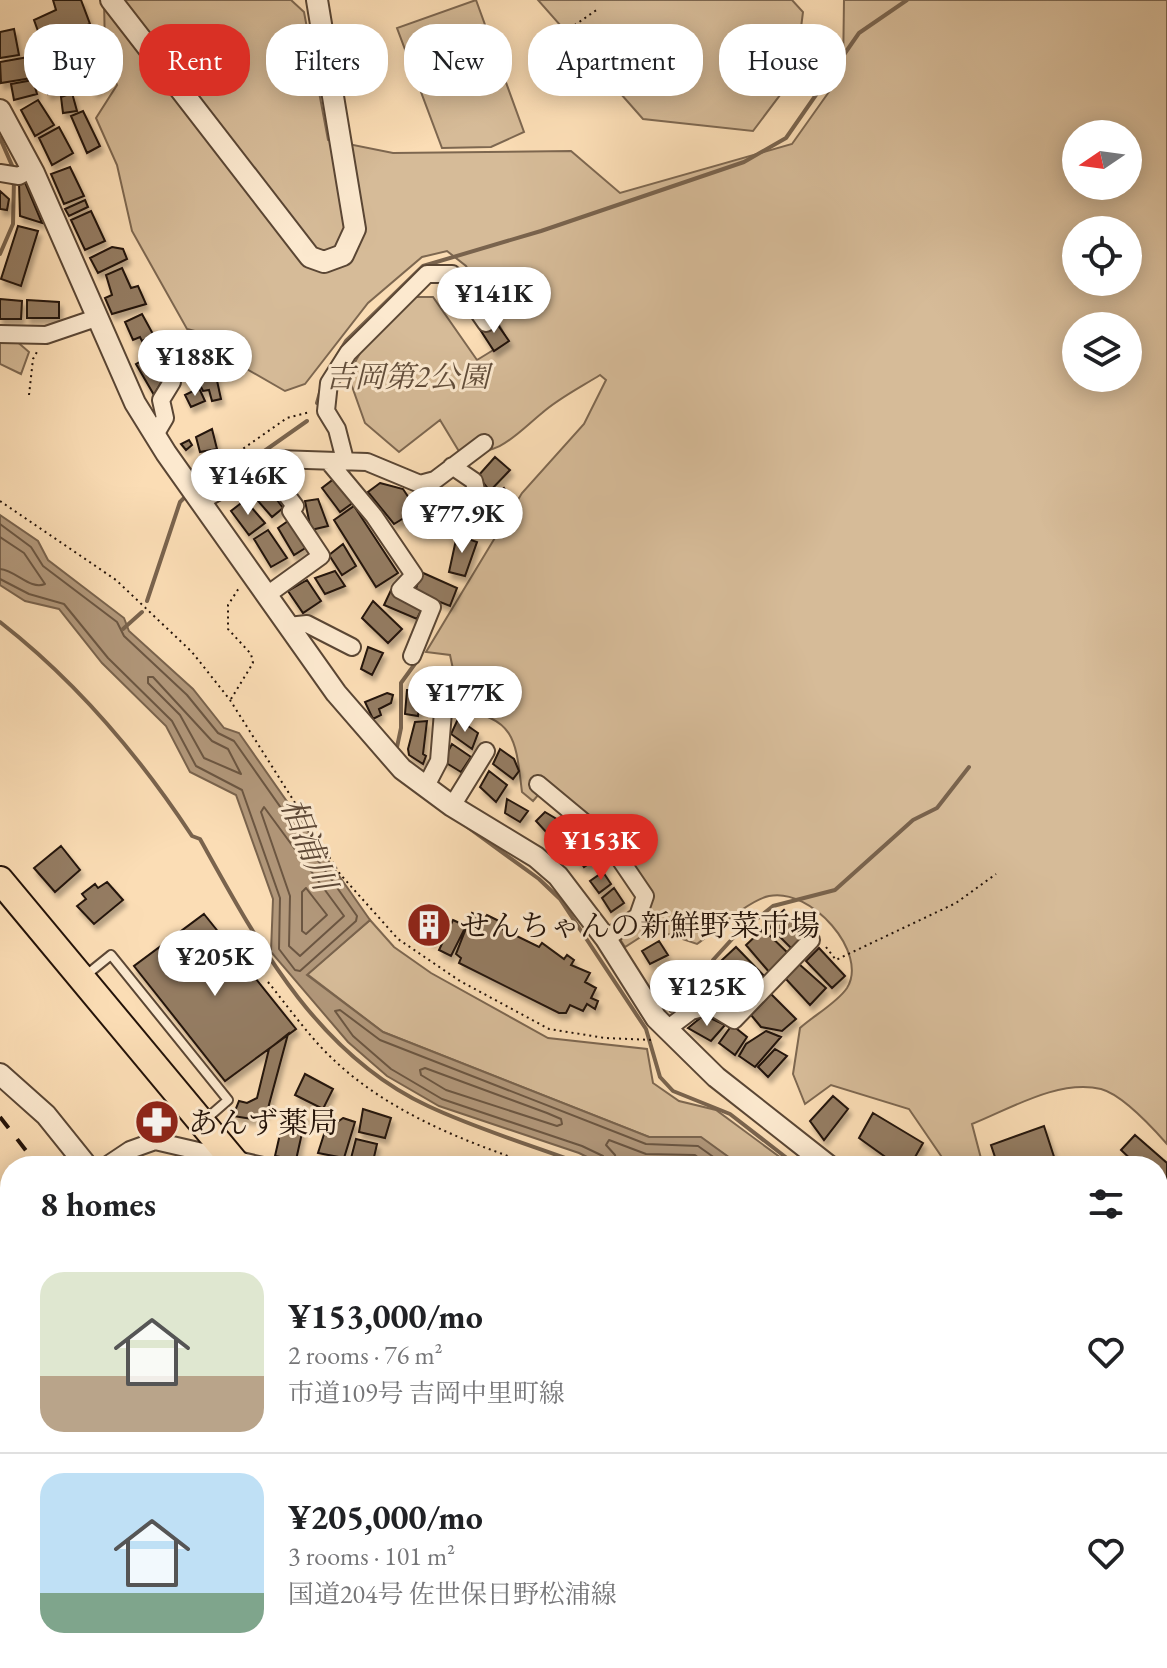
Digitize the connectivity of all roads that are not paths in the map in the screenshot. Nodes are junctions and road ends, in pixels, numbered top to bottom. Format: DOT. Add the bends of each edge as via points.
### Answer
graph roads {
  1 [pos="111,0"];
  2 [pos="317,0"];
  3 [pos="0,110"];
  4 [pos="32,169"];
  5 [pos="0,173"];
  6 [pos="96,318"];
  7 [pos="486,323"];
  8 [pos="0,334"];
  9 [pos="172,382"];
  10 [pos="155,435"];
  11 [pos="484,443"];
  12 [pos="337,461"];
  13 [pos="263,464"];
  14 [pos="452,466"];
  15 [pos="195,494"];
  16 [pos="472,524"];
  17 [pos="267,595"];
  18 [pos="288,626"];
  19 [pos="352,647"];
  20 [pos="412,656"];
  21 [pos="443,712"];
  22 [pos="486,751"];
  23 [pos="426,786"];
  24 [pos="541,793"];
  25 [pos="452,806"];
  26 [pos="0,880"];
  27 [pos="606,939"];
  28 [pos="811,940"];
  29 [pos="82,979"];
  30 [pos="667,1029"];
  31 [pos="0,1074"];
  32 [pos="202,1122"];
  33 [pos="79,1156"];
  34 [pos="121,1156"];
  35 [pos="210,1156"];
  36 [pos="229,1156"];
  37 [pos="816,1156"];
  1 -- 2 [label="street" via="310,257 324,262 343,255 355,229"];
  3 -- 4 [label="street"];
  4 -- 5 [label="street" via="19,176"];
  4 -- 6 [label="street"];
  6 -- 8 [label="street" via="46,335"];
  6 -- 10 [label="street"];
  7 -- 12 [label="street" via="452,274 427,274 348,353 329,383 326,411 337,429"];
  9 -- 10 [label="street" via="161,400 165,418"];
  10 -- 15 [label="street"];
  11 -- 14 [label="street"];
  12 -- 13 [label="street" via="277,459"];
  12 -- 14 [label="street" via="367,462 420,484"];
  12 -- 20 [label="street" via="414,575 400,590 432,607"];
  13 -- 15 [label="street"];
  13 -- 17 [label="street" via="295,506 291,511 321,556"];
  14 -- 16 [label="street" via="474,481 478,500"];
  15 -- 17 [label="street"];
  17 -- 18 [label="street"];
  18 -- 19 [label="street" via="307,624"];
  18 -- 23 [label="street" via="375,742"];
  21 -- 23 [label="street" via="439,761"];
  22 -- 25 [label="street"];
  23 -- 25 [label="street"];
  24 -- 27 [label="street" via="609,843 645,896 638,916"];
  25 -- 27 [label="street" via="547,866"];
  26 -- 29 [label="highway"];
  27 -- 30 [label="street"];
  28 -- 30 [label="street" via="734,1020 711,1006 691,1011"];
  29 -- 32 [label="highway"];
  29 -- 32 [label="lane" via="111,955 228,1100"];
  30 -- 37 [label="street" via="716,1077"];
  31 -- 33 [label="street" via="46,1115"];
  32 -- 36 [label="highway"];
  34 -- 35 [label="street" via="155,1141"];
}
